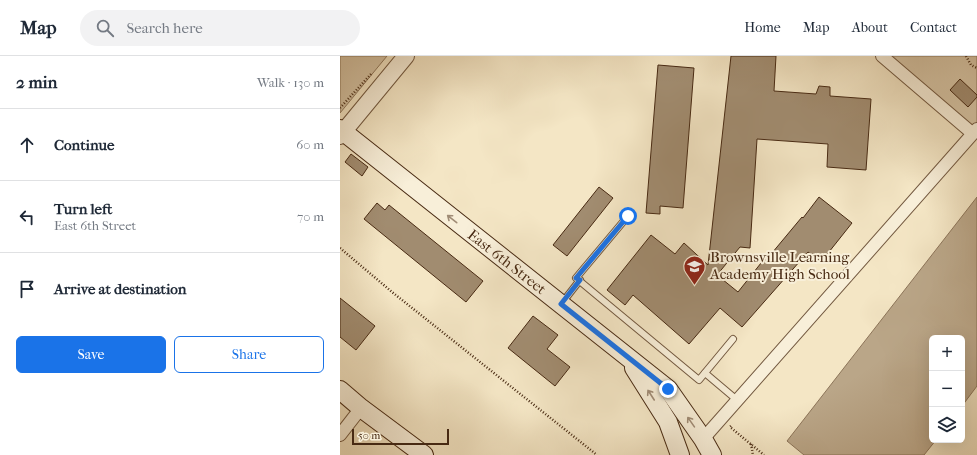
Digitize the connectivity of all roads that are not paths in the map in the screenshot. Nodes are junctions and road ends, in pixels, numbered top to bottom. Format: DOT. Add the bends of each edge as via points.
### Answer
graph roads {
  1 [pos="406,56"];
  2 [pos="882,56"];
  3 [pos="975,131"];
  4 [pos="341,132"];
  5 [pos="628,216"];
  6 [pos="580,280"];
  7 [pos="561,304"];
  8 [pos="733,338"];
  9 [pos="626,356"];
  10 [pos="705,373"];
  11 [pos="340,390"];
  12 [pos="737,400"];
  13 [pos="361,408"];
  14 [pos="340,435"];
  15 [pos="703,439"];
  16 [pos="424,455"];
  17 [pos="680,455"];
  18 [pos="712,455"];
  1 -- 4 [label="street"];
  2 -- 3 [label="street"];
  3 -- 12 [label="street"];
  7 -- 4 [label="main road, East 6th Street, one-way"];
  5 -- 6 [label="lane" via="576,278"];
  6 -- 7 [label="lane"];
  6 -- 10 [label="lane" via="699,380"];
  7 -- 9 [label="main road, East 6th Street"];
  8 -- 10 [label="lane"];
  15 -- 9 [label="main road, East 6th Street, one-way" via="668,389"];
  17 -- 9 [label="main road, one-way" via="668,422"];
  10 -- 12 [label="lane"];
  11 -- 13 [label="main road"];
  12 -- 15 [label="street"];
  13 -- 14 [label="street"];
  13 -- 16 [label="main road"];
  15 -- 18 [label="main road, East 6th Street"];
}
